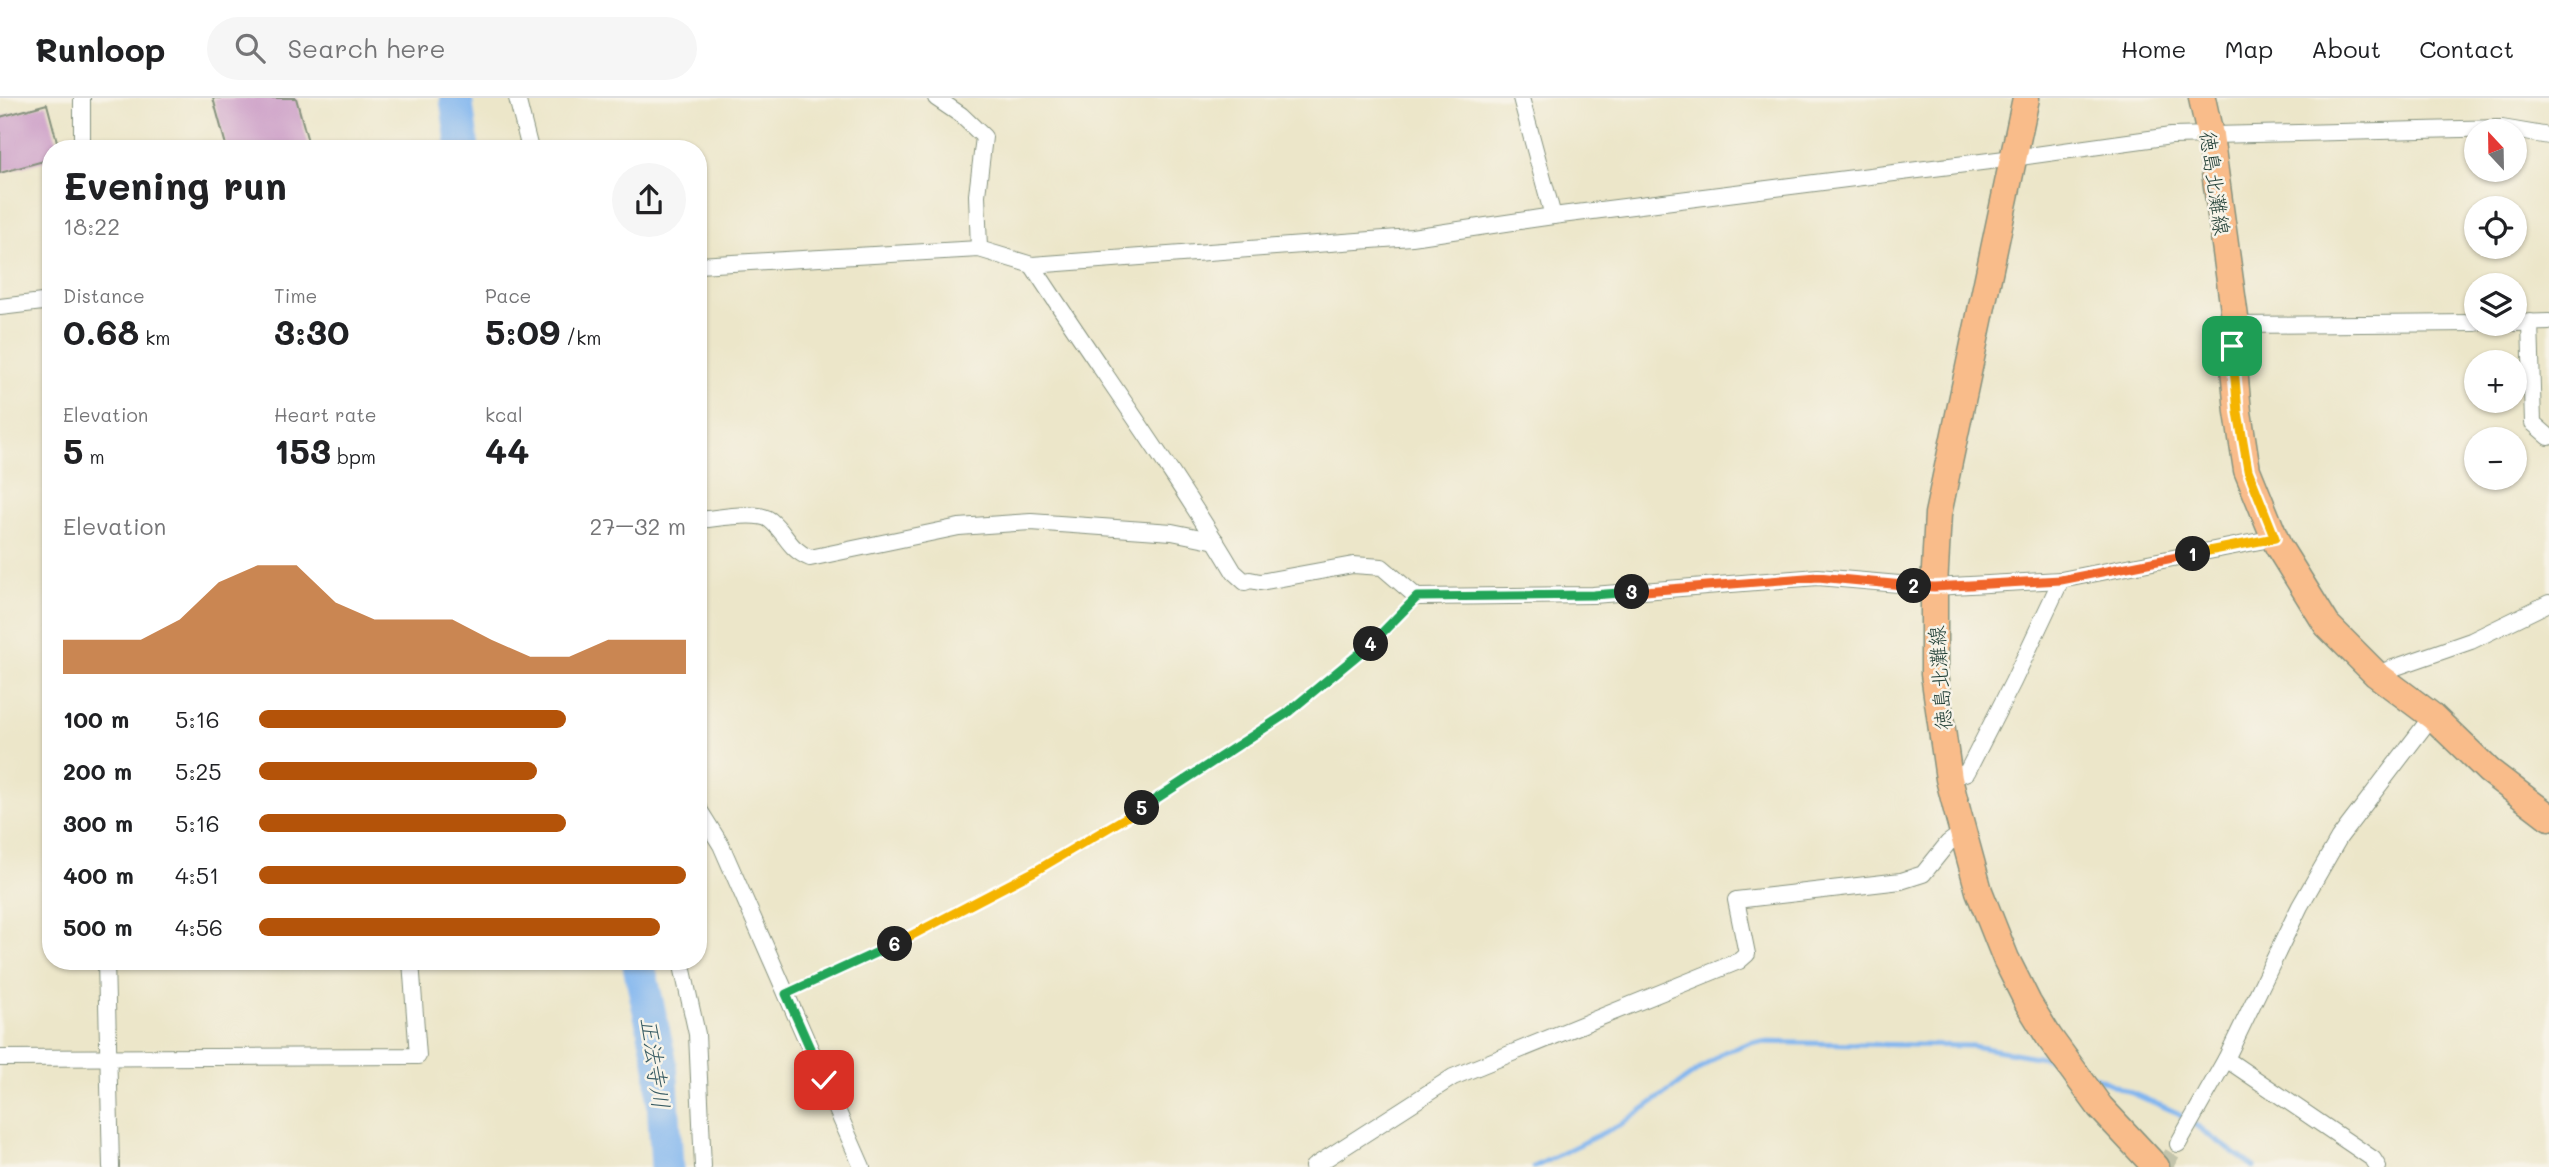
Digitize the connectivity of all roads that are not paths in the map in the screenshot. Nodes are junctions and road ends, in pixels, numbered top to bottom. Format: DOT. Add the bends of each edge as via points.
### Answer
graph roads {
  1 [pos="82,98"];
  2 [pos="517,98"];
  3 [pos="936,98"];
  4 [pos="1521,98"];
  5 [pos="2026,98"];
  6 [pos="2202,98"];
  7 [pos="2210,135"];
  8 [pos="2549,136"];
  9 [pos="82,140"];
  10 [pos="528,140"];
  11 [pos="2013,158"];
  12 [pos="1553,216"];
  13 [pos="979,249"];
  14 [pos="707,264"];
  15 [pos="1032,265"];
  16 [pos="42,302"];
  17 [pos="0,307"];
  18 [pos="2549,322"];
  19 [pos="2464,323"];
  20 [pos="2527,323"];
  21 [pos="2236,325"];
  22 [pos="2524,336"];
  23 [pos="2549,437"];
  24 [pos="707,519"];
  25 [pos="2275,538"];
  26 [pos="1216,541"];
  27 [pos="2061,580"];
  28 [pos="1934,587"];
  29 [pos="2549,603"];
  30 [pos="2376,674"];
  31 [pos="2432,716"];
  32 [pos="1950,779"];
  33 [pos="2549,817"];
  34 [pos="707,822"];
  35 [pos="1963,832"];
  36 [pos="106,970"];
  37 [pos="412,970"];
  38 [pos="683,970"];
  39 [pos="0,1058"];
  40 [pos="108,1059"];
  41 [pos="2226,1059"];
  42 [pos="2182,1138"];
  43 [pos="111,1167"];
  44 [pos="703,1167"];
  45 [pos="862,1167"];
  46 [pos="1313,1167"];
  47 [pos="2156,1167"];
  48 [pos="2378,1167"];
  1 -- 9 [label="street"];
  2 -- 10 [label="street"];
  3 -- 13 [label="street" via="984,137 977,195"];
  4 -- 12 [label="street"];
  5 -- 11 [label="main road, 徳島北灘線"];
  6 -- 7 [label="main road, 徳島北灘線"];
  7 -- 8 [label="street" via="2502,128"];
  7 -- 11 [label="street" via="2109,143"];
  7 -- 21 [label="main road, 徳島北灘線"];
  11 -- 12 [label="street"];
  11 -- 28 [label="main road, 徳島北灘線" via="1938,514"];
  12 -- 15 [label="street" via="1412,237"];
  13 -- 14 [label="street"];
  13 -- 15 [label="street"];
  15 -- 26 [label="street"];
  16 -- 17 [label="street"];
  18 -- 20 [label="street"];
  19 -- 21 [label="street"];
  21 -- 25 [label="main road, 徳島北灘線" via="2233,359 2248,470"];
  22 -- 23 [label="street" via="2533,423"];
  24 -- 26 [label="street" via="758,515 770,520 796,553 810,558 959,527 1031,522 1172,532"];
  25 -- 27 [label="street"];
  25 -- 30 [label="main road, 徳島北灘線" via="2327,625"];
  26 -- 28 [label="street" via="1245,582 1353,565 1382,567 1417,597 1593,595 1818,577"];
  27 -- 28 [label="street"];
  27 -- 32 [label="street" via="1968,772"];
  28 -- 32 [label="main road, 徳島北灘線" via="1934,674"];
  29 -- 30 [label="street" via="2472,641"];
  30 -- 31 [label="main road, 徳島北灘線"];
  31 -- 33 [label="main road, 徳島北灘線" via="2490,771"];
  31 -- 41 [label="street" via="2339,838 2300,906"];
  32 -- 35 [label="main road, 徳島北灘線"];
  34 -- 45 [label="street" via="721,845"];
  35 -- 46 [label="street" via="1923,874 1901,881 1736,901 1747,954 1739,961 1453,1077"];
  35 -- 47 [label="main road, 徳島北灘線" via="1979,891 2028,1003 2100,1107"];
  36 -- 40 [label="street"];
  37 -- 40 [label="street" via="418,1056"];
  38 -- 44 [label="street" via="697,1034"];
  39 -- 40 [label="street"];
  40 -- 43 [label="street"];
  41 -- 42 [label="street"];
  41 -- 48 [label="street" via="2373,1159"];
}
